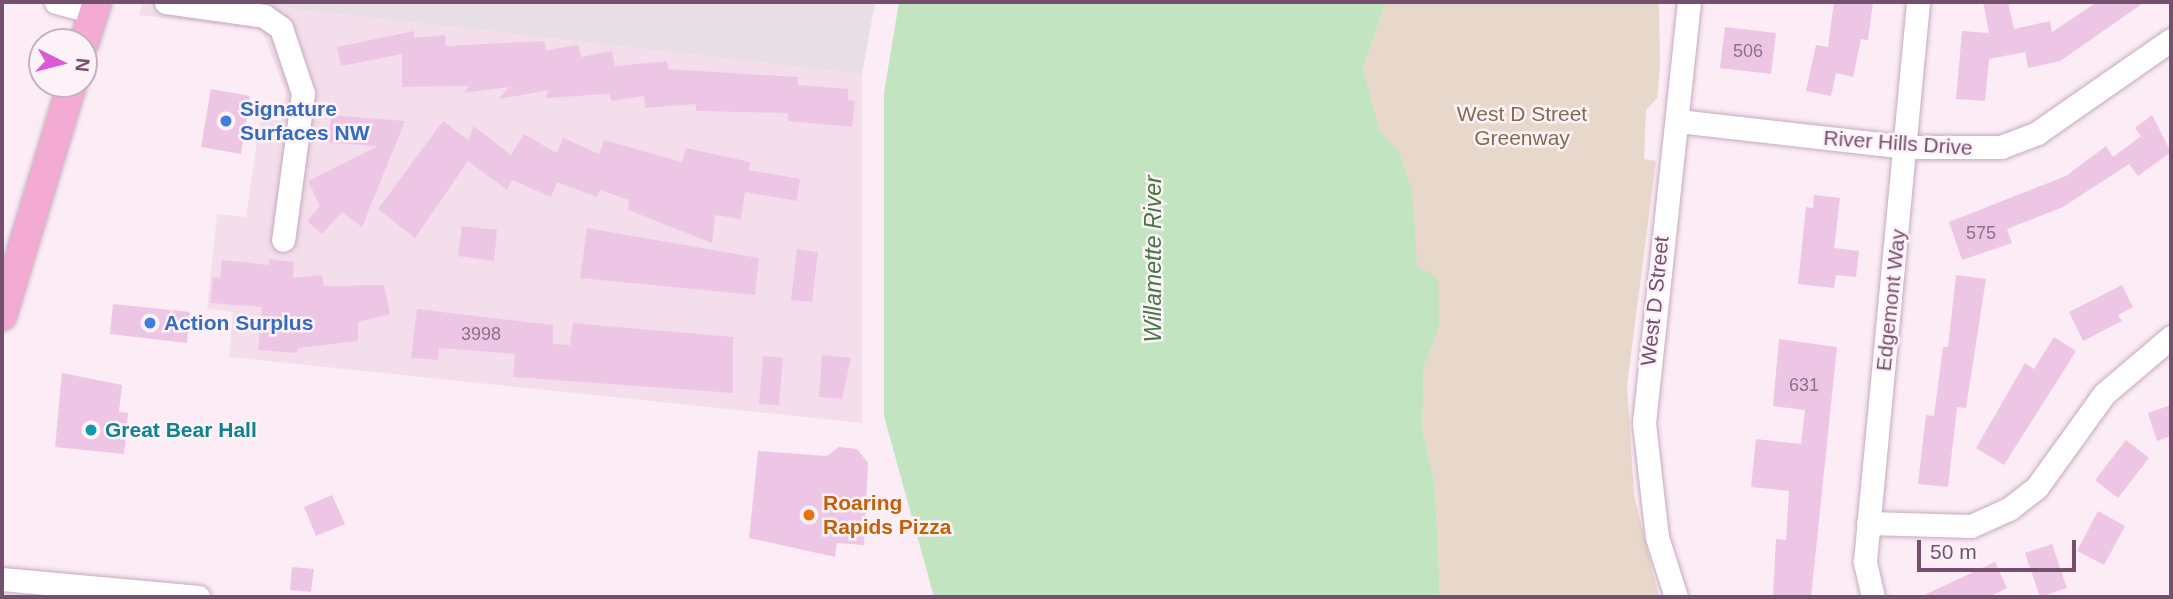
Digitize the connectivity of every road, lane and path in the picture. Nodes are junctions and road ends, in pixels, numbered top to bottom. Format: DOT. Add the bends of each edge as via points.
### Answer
graph roads {
  1 [pos="56,2"];
  2 [pos="166,2"];
  3 [pos="1689,2"];
  4 [pos="1919,2"];
  5 [pos="95,7"];
  6 [pos="89,28"];
  7 [pos="2171,40"];
  8 [pos="68,98"];
  9 [pos="1678,121"];
  10 [pos="1907,147"];
  11 [pos="283,240"];
  12 [pos="2,316"];
  13 [pos="2171,337"];
  14 [pos="1868,523"];
  15 [pos="2,579"];
  16 [pos="198,597"];
  17 [pos="1676,597"];
  18 [pos="1873,597"];
  1 -- 5 [label="street"];
  2 -- 11 [label="street" via="264,16 281,28 303,93"];
  3 -- 9 [label="street, West D Street"];
  4 -- 10 [label="street, Edgemont Way"];
  5 -- 6 [label="main road"];
  7 -- 10 [label="street, River Hills Drive" via="2013,143 1960,151"];
  8 -- 12 [label="main road"];
  9 -- 10 [label="street, River Hills Drive"];
  9 -- 17 [label="street, West D Street" via="1649,328 1644,423 1657,537"];
  10 -- 14 [label="street, Edgemont Way"];
  13 -- 14 [label="street" via="2104,394 2037,487 2009,509 1971,526"];
  14 -- 18 [label="street, Edgemont Way" via="1865,561"];
  15 -- 16 [label="street"];
}
